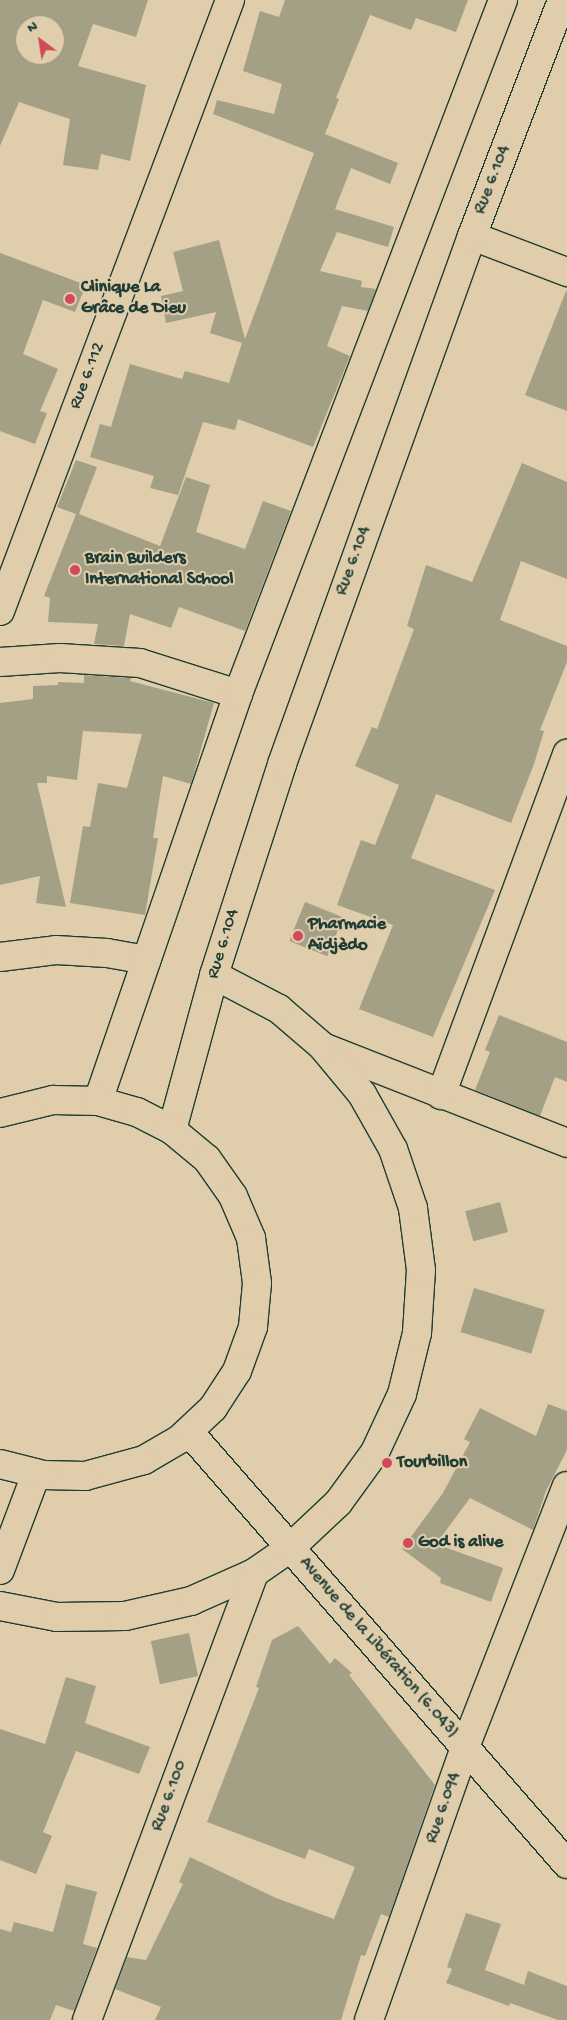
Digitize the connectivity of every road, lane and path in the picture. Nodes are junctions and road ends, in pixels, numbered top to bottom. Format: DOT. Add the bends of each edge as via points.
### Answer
graph roads {
  1 [pos="230,0"];
  2 [pos="503,0"];
  3 [pos="562,0"];
  4 [pos="472,236"];
  5 [pos="567,272"];
  6 [pos="0,611"];
  7 [pos="0,662"];
  8 [pos="238,694"];
  9 [pos="567,754"];
  10 [pos="0,957"];
  11 [pos="146,960"];
  12 [pos="214,975"];
  13 [pos="322,1046"];
  14 [pos="441,1096"];
  15 [pos="98,1102"];
  16 [pos="0,1113"];
  17 [pos="172,1130"];
  18 [pos="567,1143"];
  19 [pos="189,1432"];
  20 [pos="0,1464"];
  21 [pos="36,1474"];
  22 [pos="567,1486"];
  23 [pos="290,1548"];
  24 [pos="0,1570"];
  25 [pos="254,1573"];
  26 [pos="0,1606"];
  27 [pos="465,1747"];
  28 [pos="567,1864"];
  29 [pos="87,2020"];
  30 [pos="369,2020"];
  1 -- 6 [label="street, Rue 6.112"];
  2 -- 8 [label="street"];
  3 -- 4 [label="street, Rue 6.104"];
  4 -- 5 [label="street"];
  4 -- 12 [label="street, Rue 6.104" via="282,764"];
  7 -- 8 [label="street" via="60,658 140,663"];
  8 -- 11 [label="street"];
  9 -- 14 [label="street"];
  10 -- 11 [label="street" via="56,950 107,953"];
  11 -- 15 [label="street"];
  12 -- 13 [label="street" via="279,1009"];
  12 -- 17 [label="street, Rue 6.104"];
  13 -- 14 [label="street"];
  13 -- 23 [label="street" via="362,1094 393,1149 412,1208 421,1270 419,1306 417,1333 402,1394 375,1452 338,1503"];
  14 -- 18 [label="street"];
  15 -- 16 [label="street" via="53,1100"];
  15 -- 17 [label="street" via="137,1112"];
  17 -- 19 [label="street" via="207,1159 233,1196 250,1238 257,1282 253,1327 238,1370 213,1408"];
  19 -- 21 [label="street" via="162,1451 125,1468 85,1476"];
  19 -- 23 [label="street, Avenue de la Libération (6.043)"];
  20 -- 21 [label="street"];
  21 -- 24 [label="street"];
  22 -- 27 [label="street, Rue 6.094"];
  23 -- 25 [label="street"];
  23 -- 27 [label="street, Avenue de la Libération (6.043)"];
  25 -- 26 [label="street" via="191,1600 125,1616 57,1617"];
  25 -- 29 [label="street, Rue 6.100"];
  27 -- 28 [label="street, Avenue de la Libération (6.043)"];
  27 -- 30 [label="street, Rue 6.094"];
}
